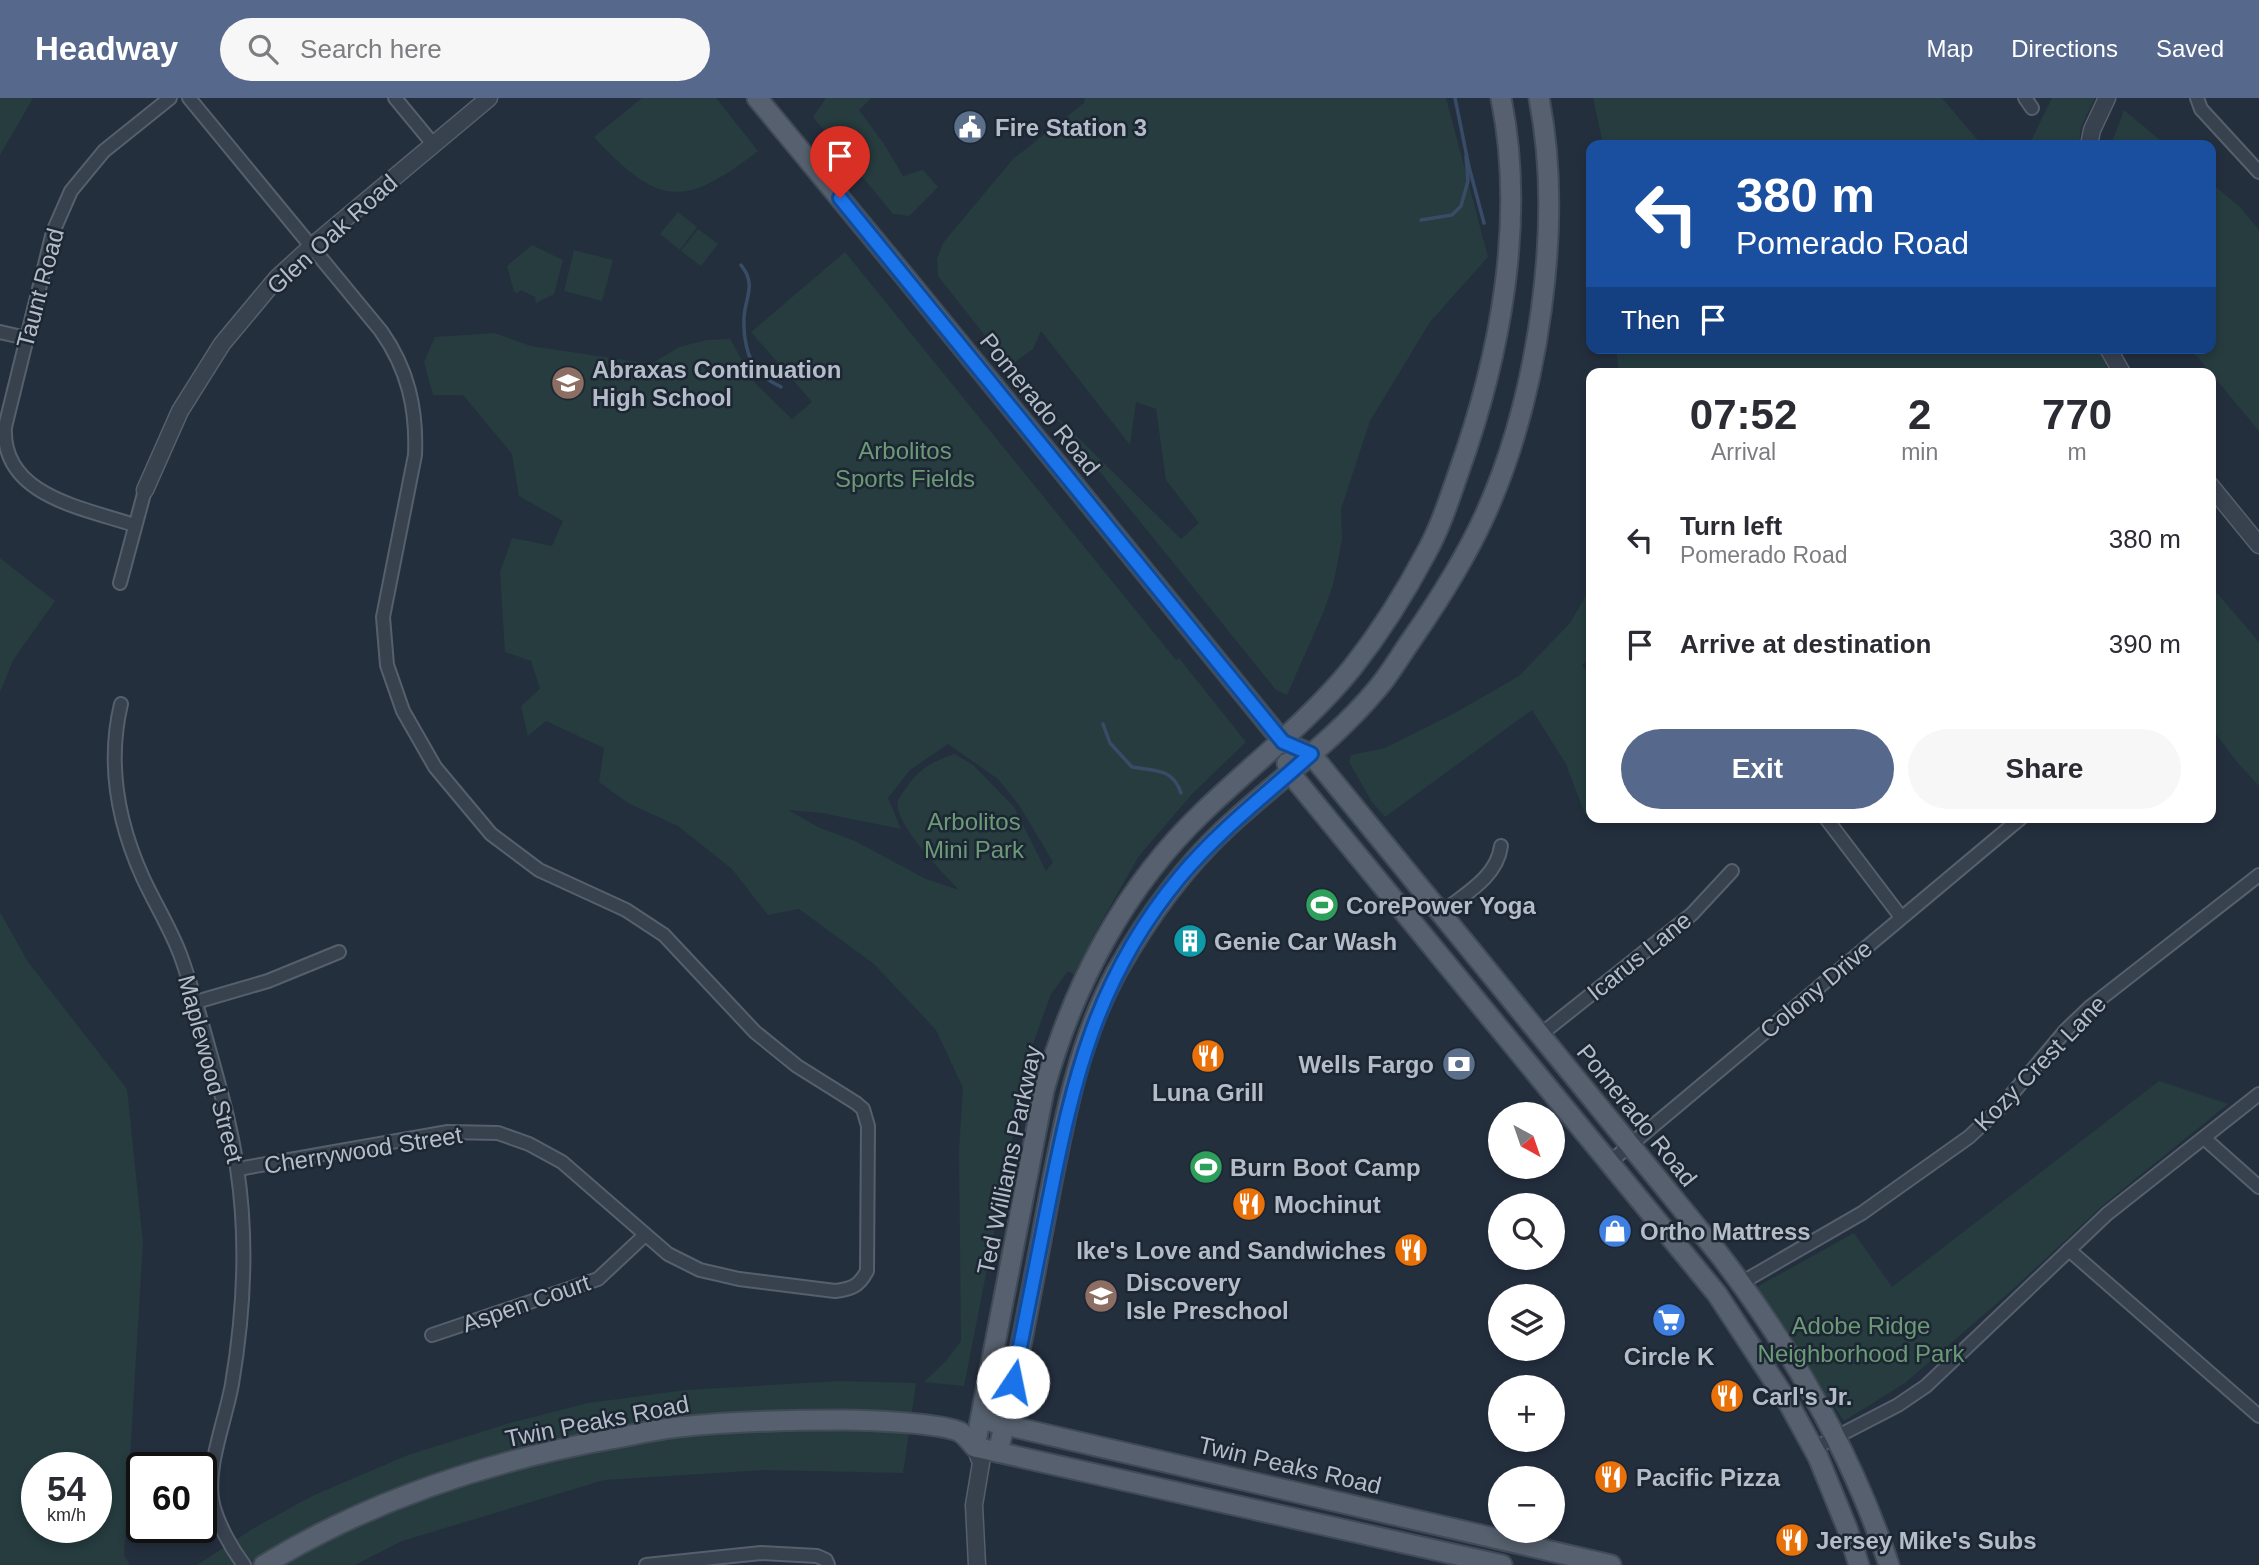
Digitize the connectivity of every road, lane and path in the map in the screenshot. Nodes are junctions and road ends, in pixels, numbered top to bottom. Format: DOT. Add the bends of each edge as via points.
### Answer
graph roads {
  1 [pos="170,98"];
  2 [pos="189,98"];
  3 [pos="395,98"];
  4 [pos="489,98"];
  5 [pos="757,98"];
  6 [pos="1501,98"];
  7 [pos="1539,98"];
  8 [pos="2107,98"];
  9 [pos="2197,98"];
  10 [pos="2090,140"];
  11 [pos="433,144"];
  12 [pos="2259,172"];
  13 [pos="311,247"];
  14 [pos="0,332"];
  15 [pos="26,338"];
  16 [pos="145,490"];
  17 [pos="2216,492"];
  18 [pos="134,525"];
  19 [pos="2259,545"];
  20 [pos="120,583"];
  21 [pos="121,704"];
  22 [pos="1283,742"];
  23 [pos="1311,754"];
  24 [pos="1290,774"];
  25 [pos="1830,823"];
  26 [pos="2015,823"];
  27 [pos="1501,846"];
  28 [pos="1732,871"];
  29 [pos="2259,875"];
  30 [pos="1440,914"];
  31 [pos="1901,917"];
  32 [pos="339,952"];
  33 [pos="196,1002"];
  34 [pos="1540,1035"];
  35 [pos="2259,1094"];
  36 [pos="2204,1138"];
  37 [pos="1630,1145"];
  38 [pos="1610,1162"];
  39 [pos="238,1169"];
  40 [pos="2259,1187"];
  41 [pos="645,1235"];
  42 [pos="2069,1250"];
  43 [pos="1741,1283"];
  44 [pos="432,1335"];
  45 [pos="2259,1416"];
  46 [pos="982,1419"];
  47 [pos="1005,1425"];
  48 [pos="960,1432"];
  49 [pos="1835,1438"];
  50 [pos="1813,1449"];
  51 [pos="998,1452"];
  52 [pos="978,1455"];
  53 [pos="1292,1518"];
  54 [pos="1471,1532"];
  55 [pos="827,1562"];
  56 [pos="244,1565"];
  57 [pos="264,1565"];
  58 [pos="646,1565"];
  59 [pos="977,1565"];
  60 [pos="1502,1565"];
  61 [pos="1611,1565"];
  62 [pos="1859,1565"];
  63 [pos="1889,1565"];
  1 -- 15 [label="street, Taunt Road" via="104,152 71,191 53,232"];
  2 -- 13 [label="street"];
  3 -- 11 [label="street"];
  4 -- 11 [label="street, Glen Oak Road"];
  5 -- 22 [label="main road, Pomerado Road"];
  6 -- 22 [label="main road, Ted Williams Parkway" via="1510,170 1508,261 1496,343 1475,428 1427,553 1352,667"];
  7 -- 23 [label="main road, Ted Williams Parkway" via="1548,185 1546,260 1536,347 1513,438 1485,515 1447,588 1378,688"];
  8 -- 10 [label="street"];
  9 -- 12 [label="street" via="2201,109"];
  11 -- 13 [label="street, Glen Oak Road"];
  13 -- 16 [label="street, Glen Oak Road" via="277,278 222,344 180,411"];
  13 -- 41 [label="street, Cherrywood Street" via="385,337 410,387 415,455 383,617 387,665 403,711 435,767 491,834 538,870 626,910 664,935 755,1032 863,1109 868,1126 868,1245 867,1271 860,1283 835,1290 739,1279 700,1270 668,1254"];
  14 -- 15 [label="street"];
  15 -- 18 [label="street, Taunt Road" via="5,427 10,461 28,484 42,493"];
  16 -- 18 [label="street, Glen Oak Road"];
  17 -- 19 [label="street"];
  18 -- 20 [label="street, Glen Oak Road"];
  21 -- 33 [label="street, Maplewood Street" via="113,751 125,833 180,954"];
  22 -- 23 [label="main road, Pomerado Road"];
  22 -- 24 [label="main road, Pomerado Road"];
  22 -- 46 [label="main road, Ted Williams Parkway" via="1204,811 1147,876 1118,916 1081,987 1044,1090"];
  23 -- 24 [label="main road, Ted Williams Parkway"];
  23 -- 30 [label="main road, Pomerado Road"];
  24 -- 38 [label="main road, Pomerado Road"];
  24 -- 47 [label="main road, Ted Williams Parkway" via="1226,828 1181,876 1137,937 1098,1012 1068,1108"];
  25 -- 31 [label="street"];
  26 -- 31 [label="street, Colony Drive"];
  27 -- 30 [label="street" via="1492,872"];
  28 -- 34 [label="street, Icarus Lane" via="1692,915"];
  29 -- 43 [label="street, Kozy Crest Lane" via="2090,1007 1969,1137 1861,1213"];
  30 -- 34 [label="main road, Pomerado Road"];
  31 -- 37 [label="street, Colony Drive"];
  32 -- 33 [label="street" via="268,981"];
  33 -- 39 [label="street, Maplewood Street"];
  34 -- 37 [label="main road, Pomerado Road"];
  35 -- 36 [label="street"];
  36 -- 40 [label="street"];
  36 -- 42 [label="street"];
  37 -- 38 [label="street, Colony Drive"];
  37 -- 43 [label="main road, Pomerado Road"];
  38 -- 50 [label="main road, Pomerado Road" via="1717,1294"];
  39 -- 41 [label="street, Cherrywood Street" via="448,1132 498,1133 562,1162"];
  39 -- 56 [label="street, Maplewood Street" via="244,1260 240,1329 212,1475 213,1503"];
  41 -- 44 [label="street, Aspen Court" via="598,1279"];
  42 -- 45 [label="street"];
  42 -- 49 [label="street" via="1927,1386"];
  43 -- 49 [label="main road, Pomerado Road" via="1797,1365"];
  46 -- 47 [label="main road, Twin Peaks Road"];
  46 -- 48 [label="main road"];
  46 -- 52 [label="main road, Ted Williams Parkway"];
  47 -- 51 [label="main road, Ted Williams Parkway"];
  47 -- 54 [label="main road, Twin Peaks Road"];
  48 -- 52 [label="main road"];
  48 -- 57 [label="main road, Twin Peaks Road" via="863,1420 804,1420 678,1427 548,1450 452,1478 379,1507"];
  49 -- 50 [label="street"];
  49 -- 63 [label="main road, Pomerado Road" via="1871,1512"];
  50 -- 62 [label="main road, Pomerado Road"];
  51 -- 52 [label="main road, Twin Peaks Road"];
  51 -- 53 [label="main road, Twin Peaks Road"];
  52 -- 59 [label="street" via="974,1505"];
  53 -- 54 [label="main road" via="1345,1520 1460,1546 1468,1542"];
  53 -- 60 [label="main road, Twin Peaks Road"];
  54 -- 61 [label="main road, Twin Peaks Road"];
  55 -- 58 [label="street" via="817,1556 761,1553"];
}
